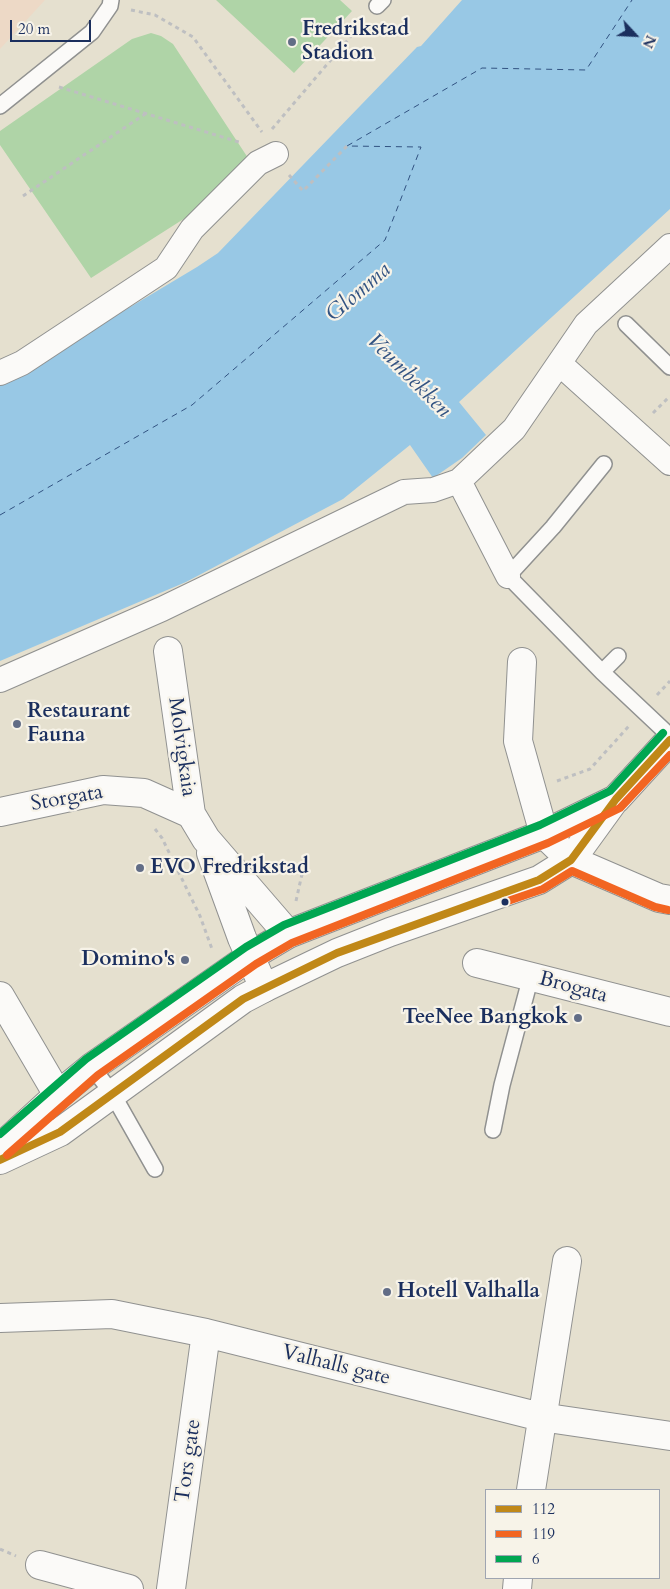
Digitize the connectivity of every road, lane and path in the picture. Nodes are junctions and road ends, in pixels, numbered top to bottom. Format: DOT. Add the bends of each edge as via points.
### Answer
graph roads {
  1 [pos="111,3"];
  2 [pos="380,3"];
  3 [pos="53,86"];
  4 [pos="0,106"];
  5 [pos="146,114"];
  6 [pos="271,130"];
  7 [pos="270,145"];
  8 [pos="347,146"];
  9 [pos="307,187"];
  10 [pos="23,196"];
  11 [pos="670,246"];
  12 [pos="626,324"];
  13 [pos="560,364"];
  14 [pos="670,367"];
  15 [pos="0,372"];
  16 [pos="604,464"];
  17 [pos="670,464"];
  18 [pos="459,481"];
  19 [pos="508,576"];
  20 [pos="168,651"];
  21 [pos="618,656"];
  22 [pos="522,662"];
  23 [pos="602,672"];
  24 [pos="0,680"];
  25 [pos="670,681"];
  26 [pos="643,711"];
  27 [pos="670,738"];
  28 [pos="554,782"];
  29 [pos="616,799"];
  30 [pos="0,812"];
  31 [pos="191,814"];
  32 [pos="153,827"];
  33 [pos="544,834"];
  34 [pos="206,839"];
  35 [pos="571,860"];
  36 [pos="304,865"];
  37 [pos="670,900"];
  38 [pos="302,902"];
  39 [pos="288,934"];
  40 [pos="213,952"];
  41 [pos="251,956"];
  42 [pos="477,963"];
  43 [pos="531,976"];
  44 [pos="264,988"];
  45 [pos="0,996"];
  46 [pos="670,1012"];
  47 [pos="92,1067"];
  48 [pos="112,1094"];
  49 [pos="58,1095"];
  50 [pos="493,1130"];
  51 [pos="0,1148"];
  52 [pos="0,1160"];
  53 [pos="155,1169"];
  54 [pos="567,1261"];
  55 [pos="0,1318"];
  56 [pos="206,1333"];
  57 [pos="541,1417"];
  58 [pos="670,1436"];
  59 [pos="531,1489"];
  60 [pos="40,1565"];
  61 [pos="128,1589"];
  62 [pos="171,1589"];
  1 -- 4 [label="lane" via="92,32"];
  1 -- 7 [label="path" via="155,15 193,37"];
  2 -- 6 [label="path"];
  3 -- 5 [label="path"];
  5 -- 7 [label="path"];
  5 -- 10 [label="path"];
  7 -- 15 [label="street" via="258,163 192,228 166,268 22,363"];
  8 -- 9 [label="path"];
  11 -- 13 [label="street" via="586,324"];
  12 -- 14 [label="lane"];
  13 -- 17 [label="street"];
  13 -- 18 [label="street" via="514,429"];
  16 -- 19 [label="lane"];
  18 -- 19 [label="street"];
  18 -- 24 [label="street" via="433,490 404,492 162,609"];
  19 -- 23 [label="lane"];
  20 -- 31 [label="street, Molvigkaia"];
  21 -- 23 [label="lane"];
  22 -- 33 [label="street" via="518,740"];
  23 -- 26 [label="lane"];
  25 -- 26 [label="path"];
  26 -- 27 [label="lane"];
  26 -- 28 [label="path" via="590,769"];
  27 -- 29 [label="street"];
  29 -- 33 [label="street"];
  29 -- 35 [label="street"];
  30 -- 31 [label="street, Storgata" via="103,790 144,794"];
  31 -- 34 [label="street, Molvigkaia"];
  32 -- 40 [label="path" via="162,838 200,916"];
  33 -- 35 [label="street"];
  33 -- 39 [label="street"];
  34 -- 39 [label="street, Molvigkaia"];
  34 -- 41 [label="street, Molvigkaia"];
  35 -- 37 [label="street"];
  35 -- 44 [label="street" via="539,880 390,932"];
  36 -- 38 [label="path" via="296,904"];
  39 -- 41 [label="street"];
  41 -- 44 [label="street, Molvigkaia"];
  41 -- 47 [label="street"];
  42 -- 43 [label="street, Brogata"];
  43 -- 46 [label="street, Brogata"];
  43 -- 50 [label="lane"];
  44 -- 48 [label="street" via="243,999"];
  45 -- 49 [label="street"];
  47 -- 48 [label="lane"];
  47 -- 49 [label="street"];
  48 -- 52 [label="street" via="60,1132"];
  48 -- 53 [label="lane"];
  49 -- 51 [label="street"];
  54 -- 57 [label="street"];
  55 -- 56 [label="street, Valhalls gate" via="112,1314"];
  56 -- 57 [label="street, Valhalls gate"];
  56 -- 62 [label="street, Tors gate"];
  57 -- 58 [label="street, Valhalls gate"];
  57 -- 59 [label="street"];
  60 -- 61 [label="street"];
}
